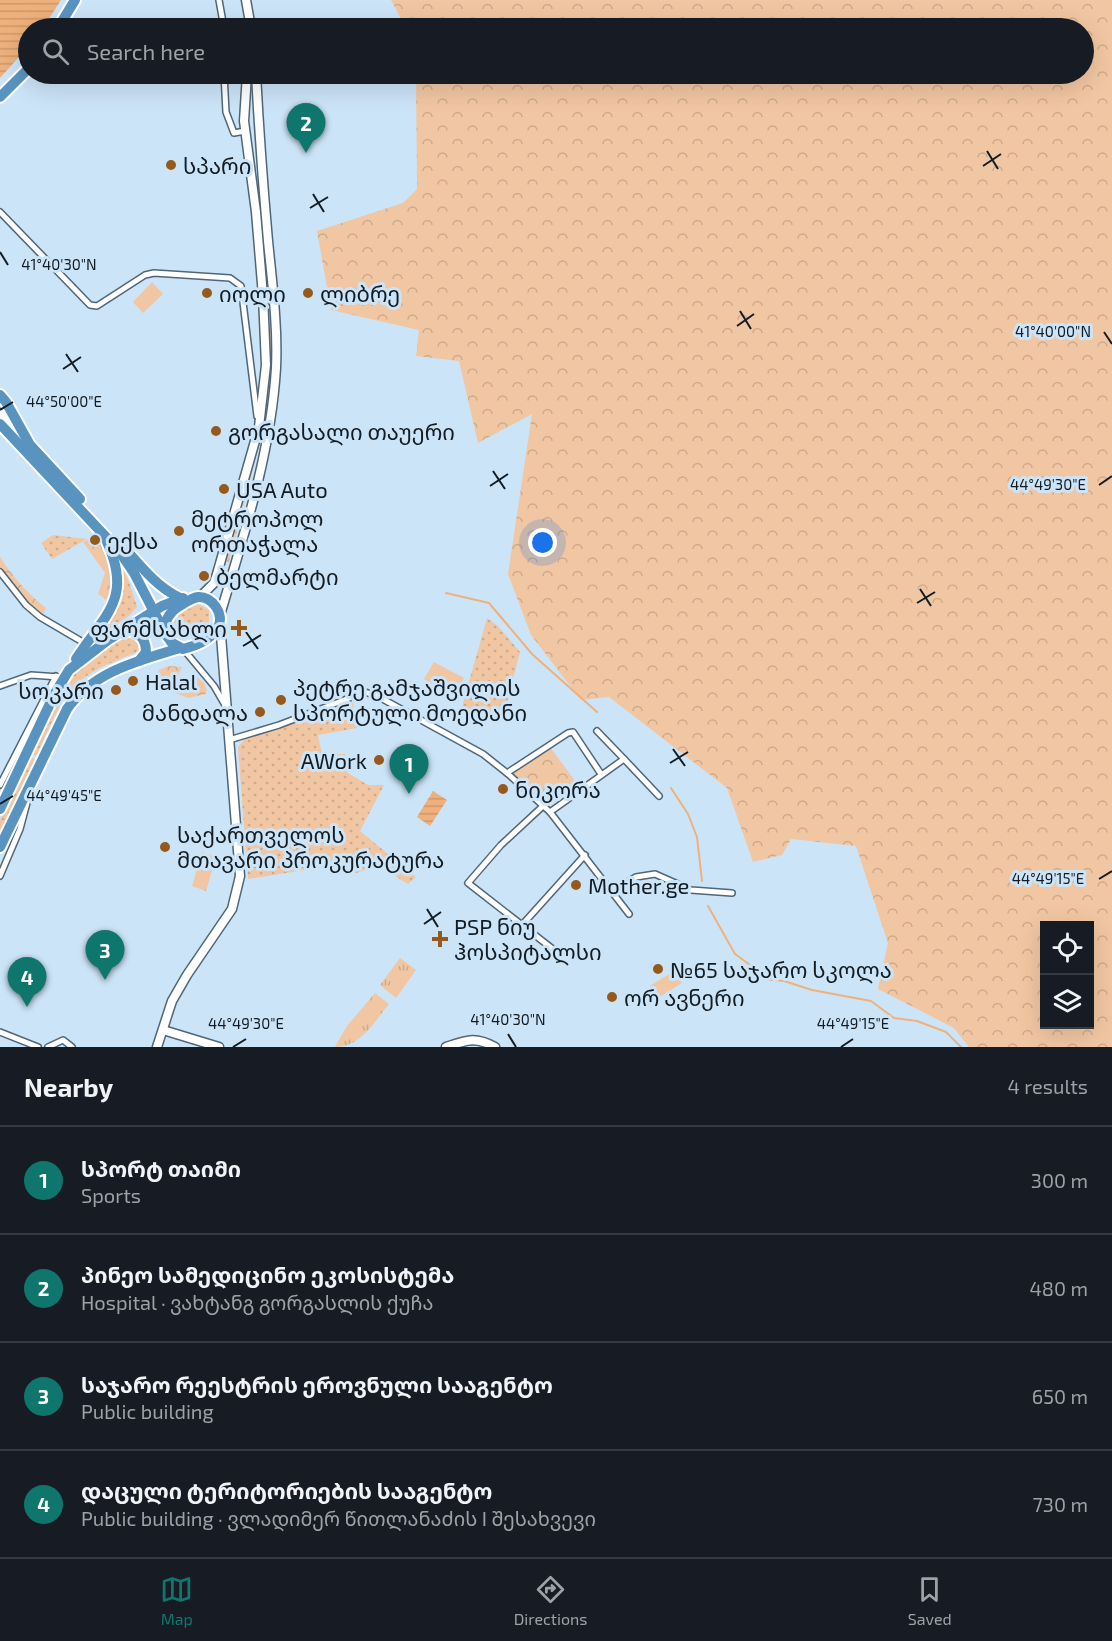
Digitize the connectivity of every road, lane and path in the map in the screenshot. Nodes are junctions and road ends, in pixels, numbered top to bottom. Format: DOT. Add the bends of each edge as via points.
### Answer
graph roads {
  1 [pos="75,0"];
  2 [pos="219,0"];
  3 [pos="246,0"];
  4 [pos="66,18"];
  5 [pos="222,18"];
  6 [pos="249,18"];
  7 [pos="18,79"];
  8 [pos="225,84"];
  9 [pos="246,84"];
  10 [pos="256,84"];
  11 [pos="0,97"];
  12 [pos="246,134"];
  13 [pos="259,136"];
  14 [pos="260,147"];
  15 [pos="247,148"];
  16 [pos="0,212"];
  17 [pos="0,395"];
  18 [pos="0,413"];
  19 [pos="0,424"];
  20 [pos="259,428"];
  21 [pos="30,445"];
  22 [pos="104,533"];
  23 [pos="0,572"];
  24 [pos="198,597"];
  25 [pos="180,598"];
  26 [pos="154,611"];
  27 [pos="220,619"];
  28 [pos="123,630"];
  29 [pos="164,631"];
  30 [pos="86,644"];
  31 [pos="182,649"];
  32 [pos="139,661"];
  33 [pos="63,675"];
  34 [pos="0,686"];
  35 [pos="225,707"];
  36 [pos="597,731"];
  37 [pos="229,740"];
  38 [pos="624,759"];
  39 [pos="507,773"];
  40 [pos="601,774"];
  41 [pos="0,784"];
  42 [pos="31,786"];
  43 [pos="659,796"];
  44 [pos="543,806"];
  45 [pos="0,809"];
  46 [pos="550,812"];
  47 [pos="0,847"];
  48 [pos="585,855"];
  49 [pos="0,876"];
  50 [pos="613,891"];
  51 [pos="732,893"];
  52 [pos="629,914"];
  53 [pos="522,925"];
  54 [pos="562,957"];
  55 [pos="164,1030"];
  56 [pos="0,1032"];
  57 [pos="38,1047"];
  58 [pos="48,1047"];
  59 [pos="72,1047"];
  60 [pos="159,1047"];
  61 [pos="219,1047"];
  62 [pos="446,1047"];
  63 [pos="495,1047"];
  1 -- 4 [label="highway"];
  2 -- 5 [label="street"];
  3 -- 6 [label="street"];
  7 -- 11 [label="highway"];
  8 -- 12 [label="street" via="226,112 234,133"];
  9 -- 12 [label="street"];
  10 -- 13 [label="street"];
  12 -- 13 [label="street"];
  12 -- 15 [label="street"];
  13 -- 14 [label="street"];
  14 -- 15 [label="street"];
  14 -- 27 [label="street" via="276,367 257,486"];
  15 -- 20 [label="street" via="256,212 266,365"];
  16 -- 20 [label="street" via="90,305 97,306 144,275 154,273 230,278 241,286"];
  17 -- 21 [label="highway"];
  18 -- 21 [label="street"];
  19 -- 22 [label="highway"];
  20 -- 24 [label="street" via="218,574"];
  21 -- 25 [label="highway" via="157,584"];
  22 -- 26 [label="highway" via="127,562"];
  22 -- 30 [label="highway" via="117,571 117,594"];
  23 -- 30 [label="street" via="40,617"];
  24 -- 25 [label="highway"];
  24 -- 27 [label="highway" via="212,601"];
  24 -- 29 [label="highway" via="171,612"];
  25 -- 26 [label="highway"];
  26 -- 28 [label="highway"];
  26 -- 29 [label="highway"];
  27 -- 31 [label="highway" via="216,630 206,639"];
  27 -- 35 [label="street"];
  28 -- 32 [label="highway" via="134,631 144,640 146,652"];
  28 -- 33 [label="highway"];
  29 -- 31 [label="highway"];
  30 -- 33 [label="highway"];
  31 -- 32 [label="highway"];
  31 -- 35 [label="street" via="214,686"];
  32 -- 42 [label="highway" via="105,675 74,700"];
  33 -- 34 [label="street" via="31,675"];
  33 -- 41 [label="street"];
  33 -- 45 [label="highway"];
  35 -- 37 [label="street"];
  36 -- 38 [label="street"];
  37 -- 39 [label="street" via="365,692 483,754"];
  37 -- 55 [label="street" via="240,876 235,901 172,1001"];
  38 -- 40 [label="street"];
  38 -- 43 [label="street"];
  39 -- 40 [label="street" via="573,732"];
  39 -- 44 [label="street"];
  40 -- 46 [label="street"];
  42 -- 47 [label="highway"];
  42 -- 49 [label="street" via="20,829"];
  44 -- 46 [label="street"];
  44 -- 53 [label="street" via="468,883"];
  46 -- 48 [label="street"];
  48 -- 50 [label="street"];
  48 -- 53 [label="street"];
  50 -- 51 [label="street" via="636,877 655,874 692,890"];
  50 -- 52 [label="street"];
  53 -- 54 [label="street"];
  55 -- 60 [label="street"];
  55 -- 61 [label="street"];
  56 -- 57 [label="street"];
  58 -- 59 [label="street" via="63,1040"];
  62 -- 63 [label="street" via="470,1039"];
}
